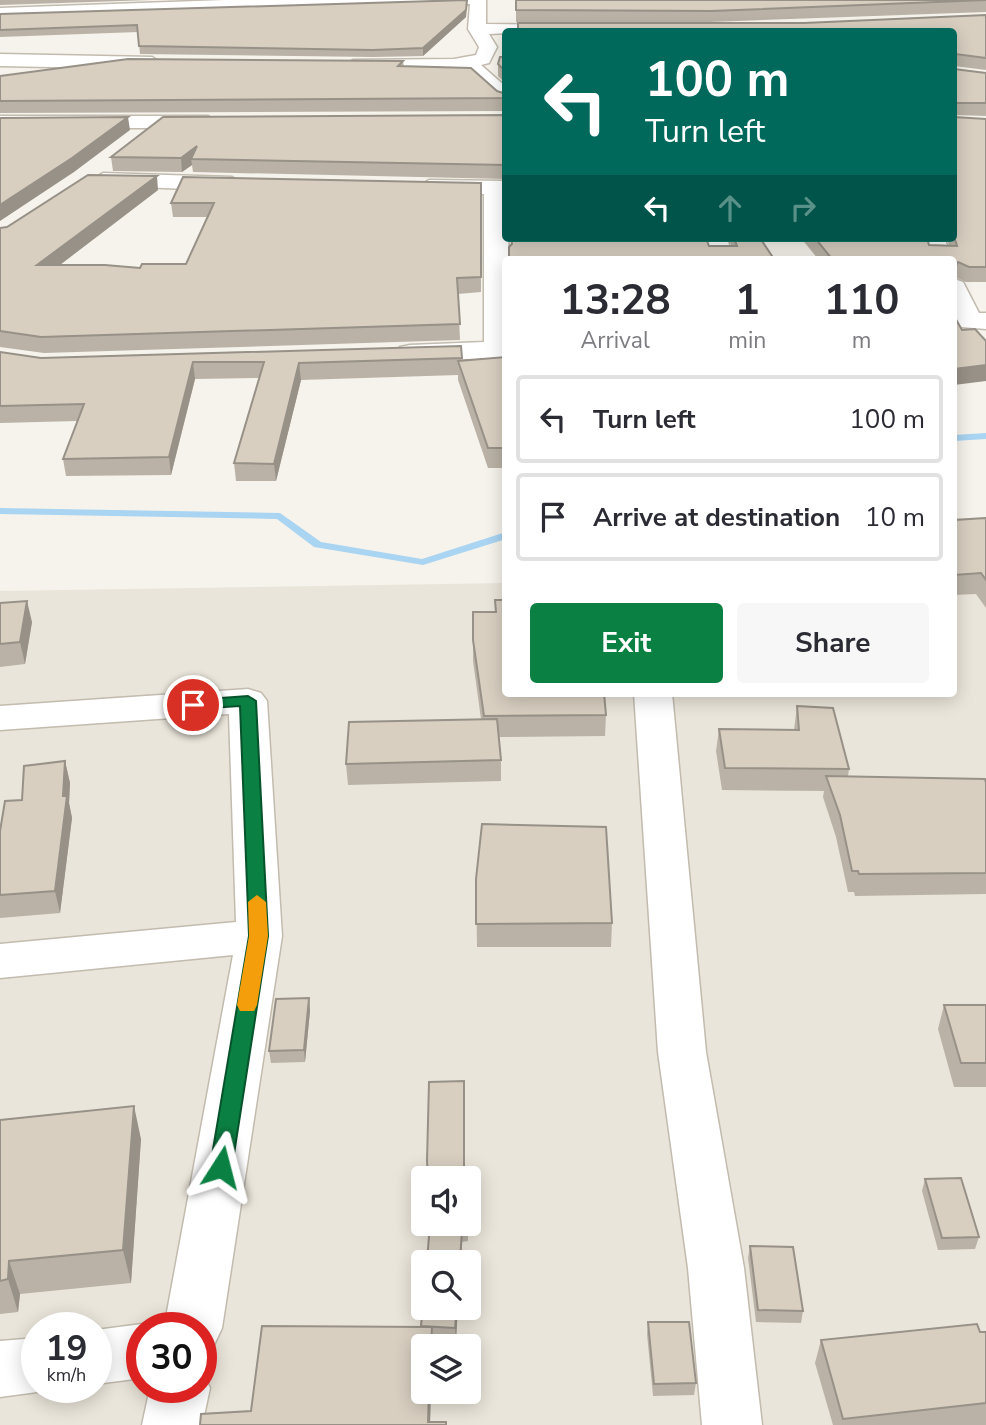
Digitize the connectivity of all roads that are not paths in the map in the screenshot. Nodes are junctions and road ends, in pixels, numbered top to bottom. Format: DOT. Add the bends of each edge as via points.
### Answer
graph roads {
  1 [pos="465,0"];
  2 [pos="478,0"];
  3 [pos="338,1"];
  4 [pos="27,6"];
  5 [pos="0,13"];
  6 [pos="477,29"];
  7 [pos="502,29"];
  8 [pos="9,42"];
  9 [pos="0,60"];
  10 [pos="472,62"];
  11 [pos="502,62"];
  12 [pos="166,63"];
  13 [pos="332,66"];
  14 [pos="502,94"];
  15 [pos="0,121"];
  16 [pos="228,121"];
  17 [pos="158,122"];
  18 [pos="248,184"];
  19 [pos="413,187"];
  20 [pos="500,188"];
  21 [pos="957,293"];
  22 [pos="970,322"];
  23 [pos="502,350"];
  24 [pos="388,354"];
  25 [pos="653,697"];
  26 [pos="0,718"];
  27 [pos="259,936"];
  28 [pos="0,961"];
  29 [pos="195,1312"];
  30 [pos="21,1367"];
  31 [pos="0,1370"];
  32 [pos="177,1403"];
  33 [pos="172,1425"];
  34 [pos="732,1425"];
  1 -- 3 [label="street"];
  2 -- 6 [label="street"];
  3 -- 4 [label="street"];
  4 -- 5 [label="street"];
  4 -- 8 [label="street"];
  6 -- 7 [label="street"];
  6 -- 10 [label="street" via="488,47 483,59"];
  9 -- 12 [label="street"];
  10 -- 11 [label="street"];
  10 -- 13 [label="street"];
  10 -- 14 [label="street"];
  15 -- 17 [label="street"];
  16 -- 17 [label="street"];
  17 -- 18 [label="street" via="84,179"];
  19 -- 20 [label="street"];
  20 -- 23 [label="street"];
  21 -- 22 [label="street"];
  23 -- 24 [label="street"];
  25 -- 34 [label="street" via="682,1052 716,1268"];
  26 -- 27 [label="street" via="248,701"];
  27 -- 28 [label="street"];
  27 -- 29 [label="street"];
  30 -- 31 [label="street"];
  32 -- 33 [label="street"];
}
